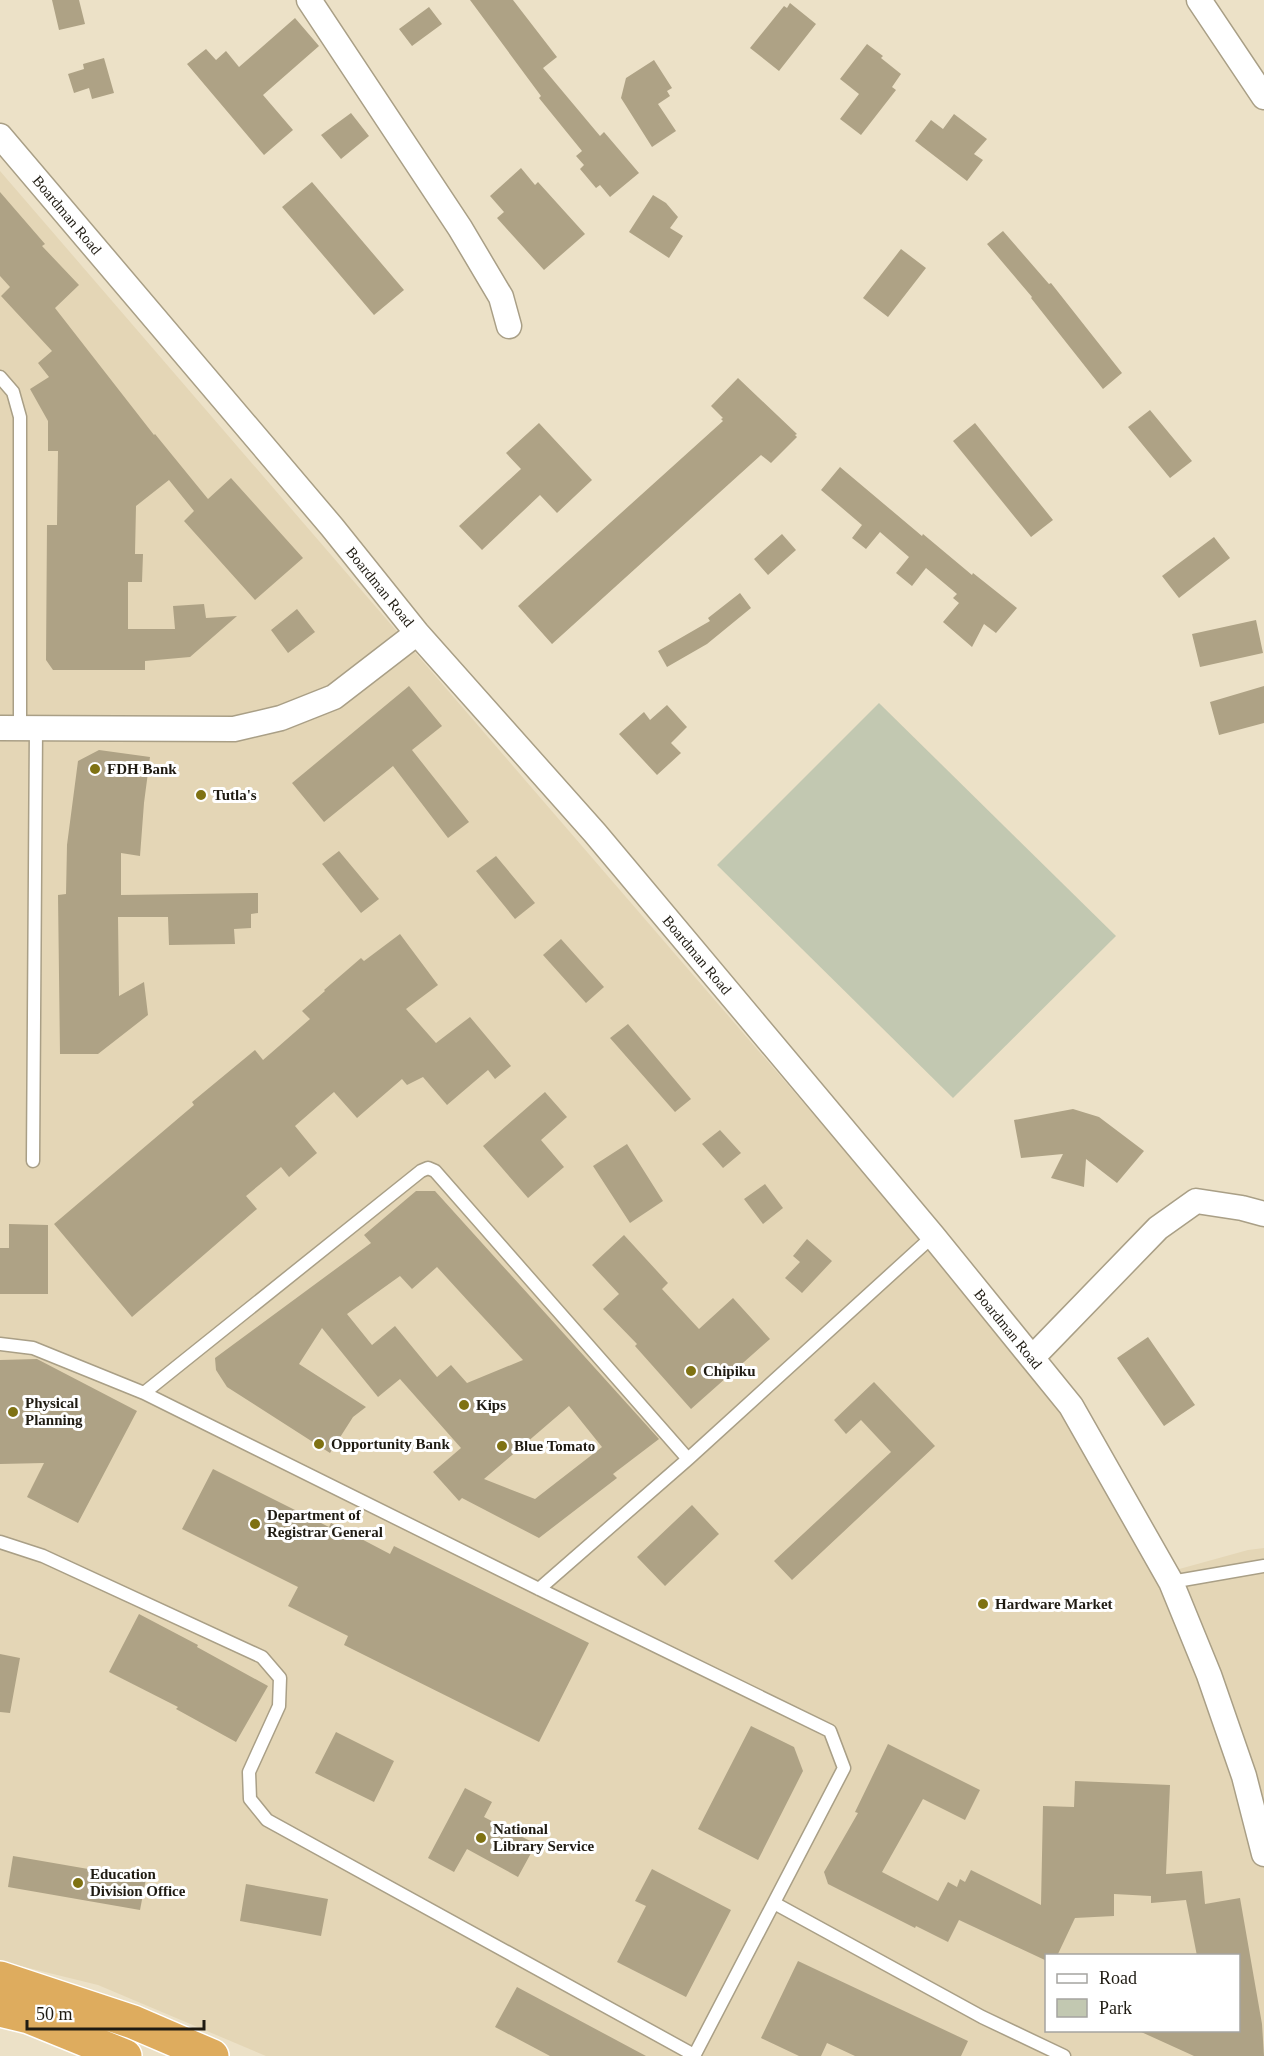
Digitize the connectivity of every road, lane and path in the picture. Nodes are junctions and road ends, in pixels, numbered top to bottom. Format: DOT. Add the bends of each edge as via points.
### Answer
graph roads {
  1 [pos="309,0"];
  2 [pos="1199,0"];
  3 [pos="1264,97"];
  4 [pos="0,136"];
  5 [pos="509,326"];
  6 [pos="0,377"];
  7 [pos="417,633"];
  8 [pos="19,728"];
  9 [pos="33,1161"];
  10 [pos="1264,1214"];
  11 [pos="933,1236"];
  12 [pos="0,1344"];
  13 [pos="1032,1358"];
  14 [pos="144,1393"];
  15 [pos="688,1459"];
  16 [pos="0,1542"];
  17 [pos="1264,1566"];
  18 [pos="1171,1582"];
  19 [pos="539,1589"];
  20 [pos="1264,1854"];
  21 [pos="774,1903"];
  22 [pos="0,1978"];
  23 [pos="0,2010"];
  24 [pos="125,2056"];
  25 [pos="212,2056"];
  26 [pos="694,2056"];
  27 [pos="1064,2056"];
  1 -- 5 [label="street" via="460,228 501,297"];
  2 -- 3 [label="street"];
  4 -- 7 [label="street, Boardman Road" via="332,526"];
  6 -- 8 [label="lane" via="13,392 20,417"];
  7 -- 8 [label="street" via="334,697 281,718 234,729"];
  7 -- 11 [label="street, Boardman Road" via="595,833"];
  8 -- 9 [label="lane"];
  10 -- 13 [label="street" via="1196,1202 1158,1228"];
  11 -- 13 [label="street, Boardman Road"];
  11 -- 15 [label="lane"];
  12 -- 14 [label="lane" via="33,1348"];
  13 -- 18 [label="street, Boardman Road" via="1071,1406"];
  14 -- 15 [label="lane" via="428,1168 435,1171"];
  14 -- 19 [label="lane"];
  15 -- 19 [label="lane"];
  16 -- 26 [label="lane" via="43,1556 261,1657 280,1678 279,1706 249,1772 250,1799 267,1820"];
  17 -- 18 [label="lane"];
  18 -- 20 [label="street, Boardman Road" via="1244,1776"];
  19 -- 21 [label="lane" via="831,1731 844,1768"];
  21 -- 26 [label="lane"];
  21 -- 27 [label="lane" via="982,2017"];
  22 -- 25 [label="highway" via="133,2022"];
  23 -- 24 [label="highway" via="29,2017"];
}
